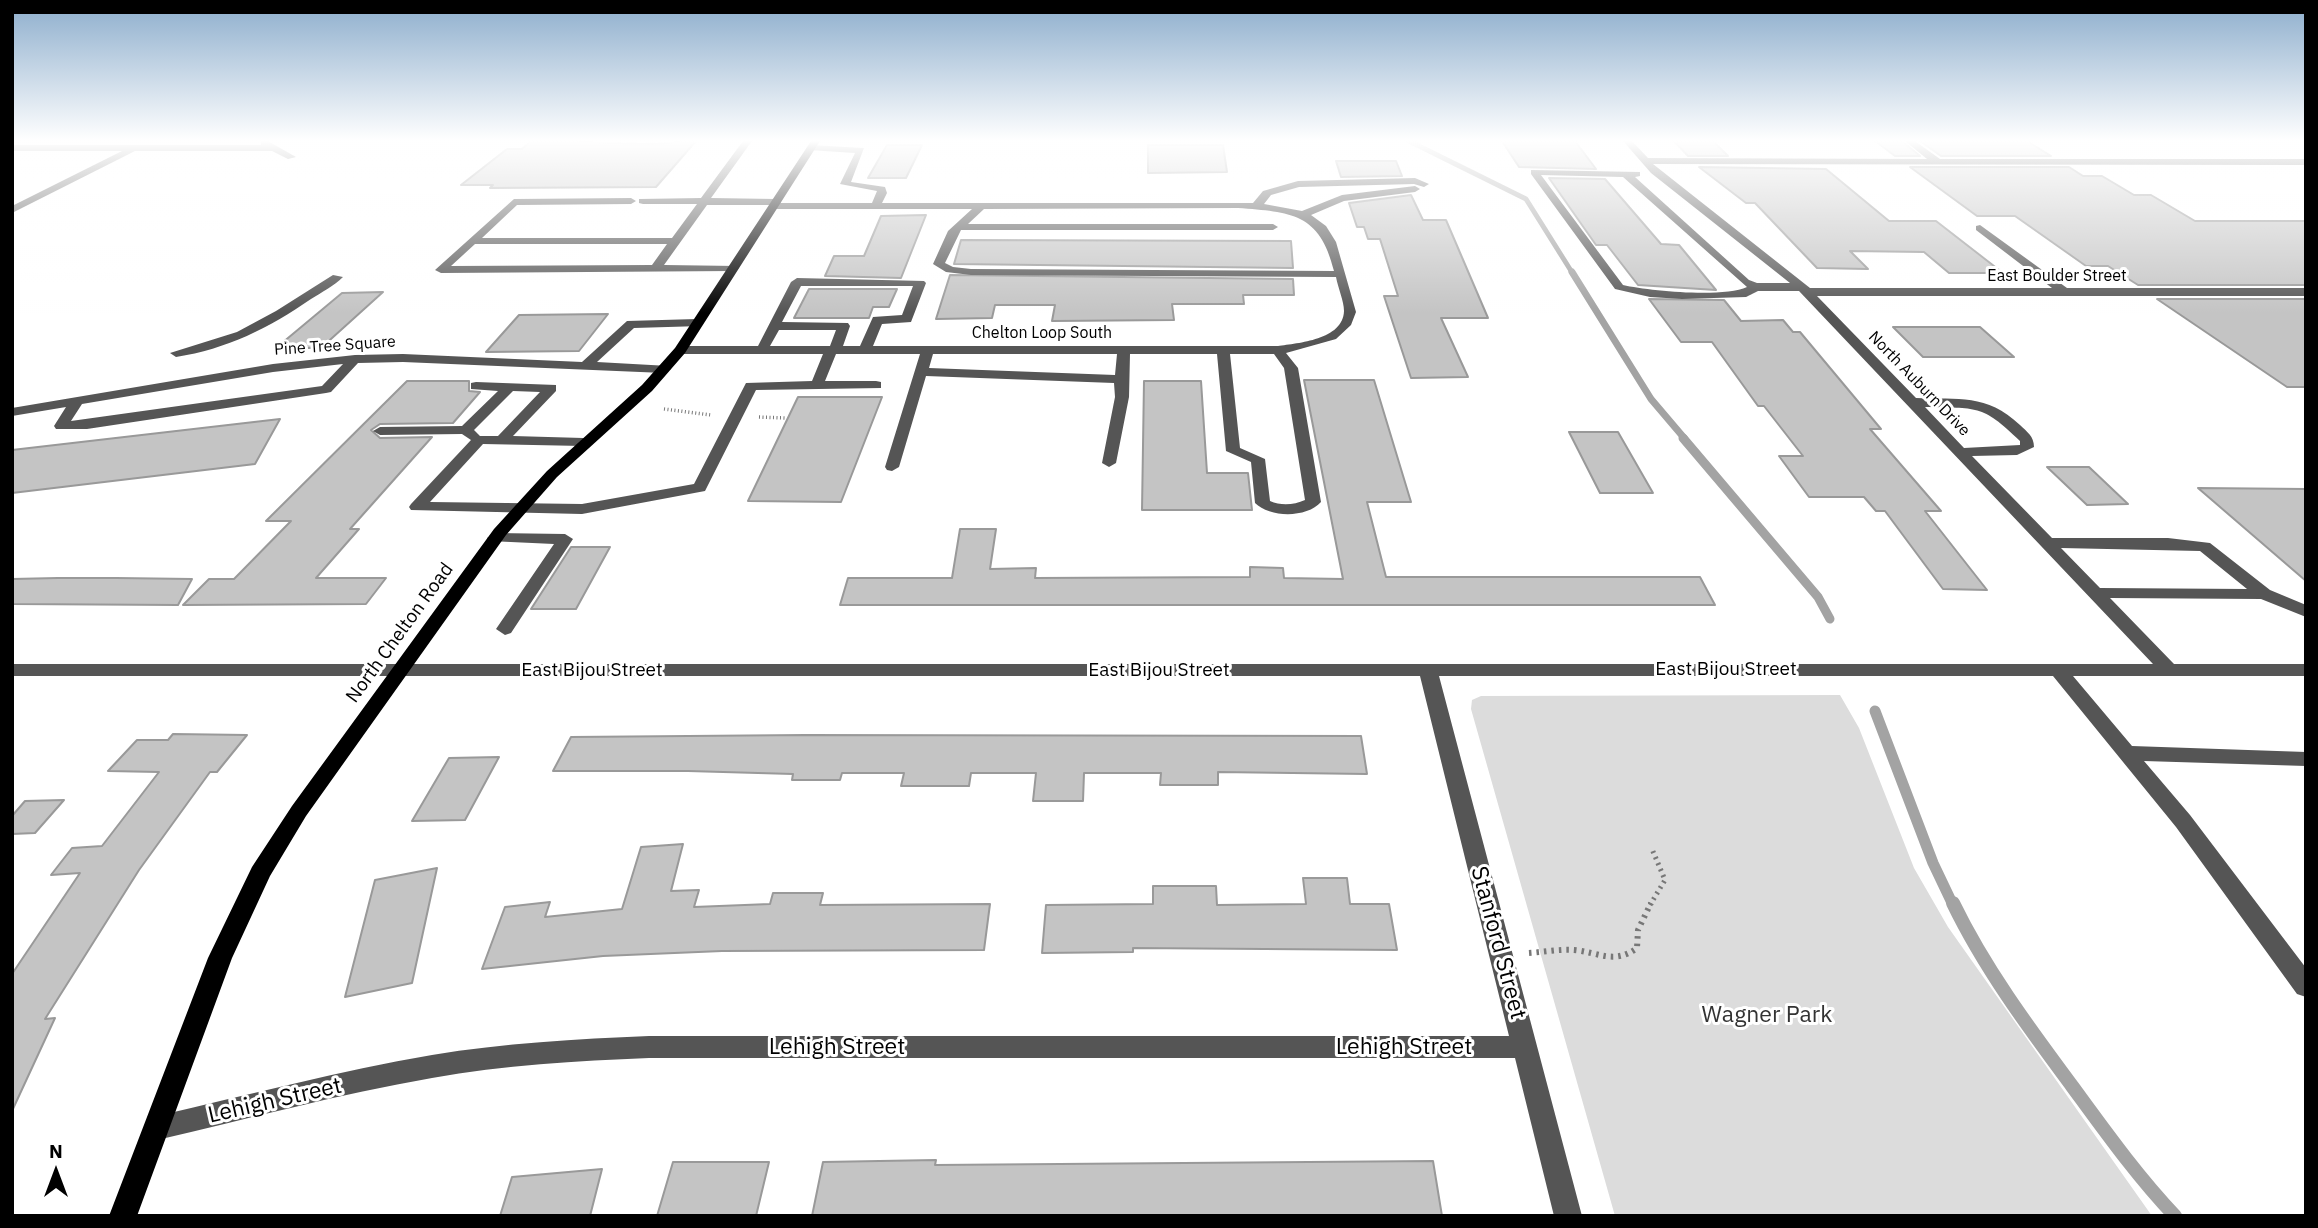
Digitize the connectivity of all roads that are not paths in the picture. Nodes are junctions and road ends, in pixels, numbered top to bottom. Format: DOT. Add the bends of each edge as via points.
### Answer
graph roads {
  1 [pos="35,198"];
  2 [pos="707,198"];
  3 [pos="779,198"];
  4 [pos="880,198"];
  5 [pos="1263,198"];
  6 [pos="1341,198"];
  7 [pos="1553,198"];
  8 [pos="1651,198"];
  9 [pos="1691,198"];
  10 [pos="705,201"];
  11 [pos="775,204"];
  12 [pos="982,205"];
  13 [pos="1175,205"];
  14 [pos="876,206"];
  15 [pos="1256,206"];
  16 [pos="12,210"];
  17 [pos="1303,215"];
  18 [pos="1724,224"];
  19 [pos="1679,225"];
  20 [pos="1273,226"];
  21 [pos="958,227"];
  22 [pos="1176,227"];
  23 [pos="1979,228"];
  24 [pos="472,241"];
  25 [pos="676,241"];
  26 [pos="733,268"];
  27 [pos="655,269"];
  28 [pos="1341,274"];
  29 [pos="337,277"];
  30 [pos="1755,287"];
  31 [pos="1805,289"];
  32 [pos="2064,292"];
  33 [pos="2306,292"];
  34 [pos="697,323"];
  35 [pos="774,326"];
  36 [pos="680,349"];
  37 [pos="865,349"];
  38 [pos="1278,349"];
  39 [pos="762,350"];
  40 [pos="833,350"];
  41 [pos="928,350"];
  42 [pos="1124,351"];
  43 [pos="1223,351"];
  44 [pos="176,353"];
  45 [pos="355,359"];
  46 [pos="585,366"];
  47 [pos="664,369"];
  48 [pos="921,372"];
  49 [pos="1121,379"];
  50 [pos="817,385"];
  51 [pos="876,385"];
  52 [pos="476,386"];
  53 [pos="509,387"];
  54 [pos="77,401"];
  55 [pos="1912,402"];
  56 [pos="12,412"];
  57 [pos="380,431"];
  58 [pos="472,435"];
  59 [pos="502,440"];
  60 [pos="583,442"];
  61 [pos="1960,452"];
  62 [pos="1109,463"];
  63 [pos="892,467"];
  64 [pos="521,507"];
  65 [pos="495,538"];
  66 [pos="2047,543"];
  67 [pos="2095,593"];
  68 [pos="2264,594"];
  69 [pos="2306,612"];
  70 [pos="505,629"];
  71 [pos="2168,669"];
  72 [pos="12,670"];
  73 [pos="2058,670"];
  74 [pos="2306,670"];
  75 [pos="399,671"];
  76 [pos="1428,671"];
  77 [pos="2128,752"];
  78 [pos="2306,759"];
  79 [pos="2306,987"];
  80 [pos="1525,1047"];
  81 [pos="157,1128"];
  82 [pos="123,1216"];
  83 [pos="1568,1216"];
  1 -- 16 [label="street"];
  2 -- 10 [label="street"];
  3 -- 11 [label="main road, North Chelton Road"];
  4 -- 14 [label="street"];
  5 -- 15 [label="street"];
  6 -- 17 [label="street"];
  7 -- 30 [label="street, East Boulder Street" via="1619,287 1678,295 1746,293"];
  8 -- 19 [label="street"];
  9 -- 18 [label="street, North Auburn Drive"];
  10 -- 11 [label="street"];
  10 -- 24 [label="street" via="514,202"];
  10 -- 25 [label="street"];
  11 -- 14 [label="street"];
  11 -- 26 [label="main road, North Chelton Road"];
  12 -- 13 [label="street"];
  12 -- 14 [label="street"];
  12 -- 21 [label="street"];
  13 -- 15 [label="street"];
  13 -- 22 [label="street"];
  15 -- 17 [label="street"];
  17 -- 28 [label="street" via="1327,231"];
  18 -- 19 [label="street"];
  18 -- 31 [label="street, North Auburn Drive"];
  19 -- 30 [label="street"];
  20 -- 22 [label="street"];
  21 -- 22 [label="street"];
  21 -- 28 [label="street" via="939,264 950,270"];
  23 -- 32 [label="street"];
  24 -- 25 [label="street"];
  24 -- 27 [label="street" via="441,270"];
  25 -- 27 [label="street"];
  26 -- 27 [label="street"];
  26 -- 34 [label="main road, North Chelton Road"];
  28 -- 38 [label="street, Chelton Loop South" via="1348,322 1329,338"];
  29 -- 44 [label="street" via="243,336 211,348"];
  30 -- 31 [label="street, East Boulder Street"];
  31 -- 32 [label="street, East Boulder Street"];
  31 -- 55 [label="street, North Auburn Drive"];
  32 -- 33 [label="street, East Boulder Street"];
  34 -- 36 [label="main road, North Chelton Road"];
  34 -- 46 [label="street" via="631,324"];
  35 -- 37 [label="street" via="797,282 920,283 907,320 877,320"];
  35 -- 39 [label="street"];
  35 -- 40 [label="street" via="844,326"];
  36 -- 39 [label="street, Chelton Loop South"];
  36 -- 47 [label="main road, North Chelton Road"];
  37 -- 40 [label="street, Chelton Loop South"];
  37 -- 41 [label="street, Chelton Loop South"];
  38 -- 43 [label="street, Chelton Loop South"];
  38 -- 43 [label="street" via="1291,368 1313,502 1308,506 1270,508 1263,503 1258,459 1233,451"];
  39 -- 40 [label="street, Chelton Loop South"];
  40 -- 50 [label="street"];
  41 -- 42 [label="street, Chelton Loop South"];
  41 -- 48 [label="street"];
  42 -- 43 [label="street, Chelton Loop South"];
  42 -- 49 [label="street"];
  45 -- 46 [label="street, Pine Tree Square"];
  45 -- 54 [label="street, Pine Tree Square"];
  45 -- 54 [label="street" via="326,389 61,426"];
  46 -- 47 [label="street, Pine Tree Square"];
  47 -- 60 [label="main road, North Chelton Road"];
  48 -- 49 [label="street"];
  48 -- 63 [label="street"];
  49 -- 62 [label="street" via="1122,397"];
  50 -- 51 [label="street"];
  50 -- 64 [label="street" via="751,386 700,488 582,509"];
  52 -- 53 [label="street"];
  53 -- 58 [label="street"];
  53 -- 59 [label="street" via="551,388"];
  54 -- 56 [label="street, Pine Tree Square"];
  55 -- 61 [label="street, North Auburn Drive"];
  55 -- 61 [label="street" via="1982,405 1999,413 2027,440 2027,447 2017,451"];
  57 -- 58 [label="street"];
  58 -- 59 [label="street"];
  58 -- 64 [label="street" via="417,507"];
  59 -- 60 [label="street"];
  60 -- 64 [label="main road, North Chelton Road"];
  61 -- 66 [label="street, North Auburn Drive"];
  64 -- 65 [label="main road, North Chelton Road"];
  65 -- 70 [label="street" via="565,539"];
  65 -- 75 [label="main road, North Chelton Road"];
  66 -- 67 [label="street, North Auburn Drive"];
  66 -- 68 [label="street" via="2204,546"];
  67 -- 68 [label="street"];
  67 -- 71 [label="street, North Auburn Drive"];
  68 -- 69 [label="street"];
  71 -- 73 [label="street, East Bijou Street"];
  71 -- 74 [label="street, East Bijou Street"];
  72 -- 75 [label="street, East Bijou Street"];
  73 -- 76 [label="street, East Bijou Street"];
  73 -- 77 [label="street"];
  75 -- 76 [label="street, East Bijou Street"];
  75 -- 81 [label="main road, North Chelton Road" via="260,873 220,958"];
  76 -- 80 [label="street, Stanford Street"];
  77 -- 78 [label="street"];
  77 -- 79 [label="street"];
  80 -- 81 [label="street, Lehigh Street" via="561,1050 381,1077"];
  80 -- 83 [label="street, Stanford Street"];
  81 -- 82 [label="main road, North Chelton Road"];
}
